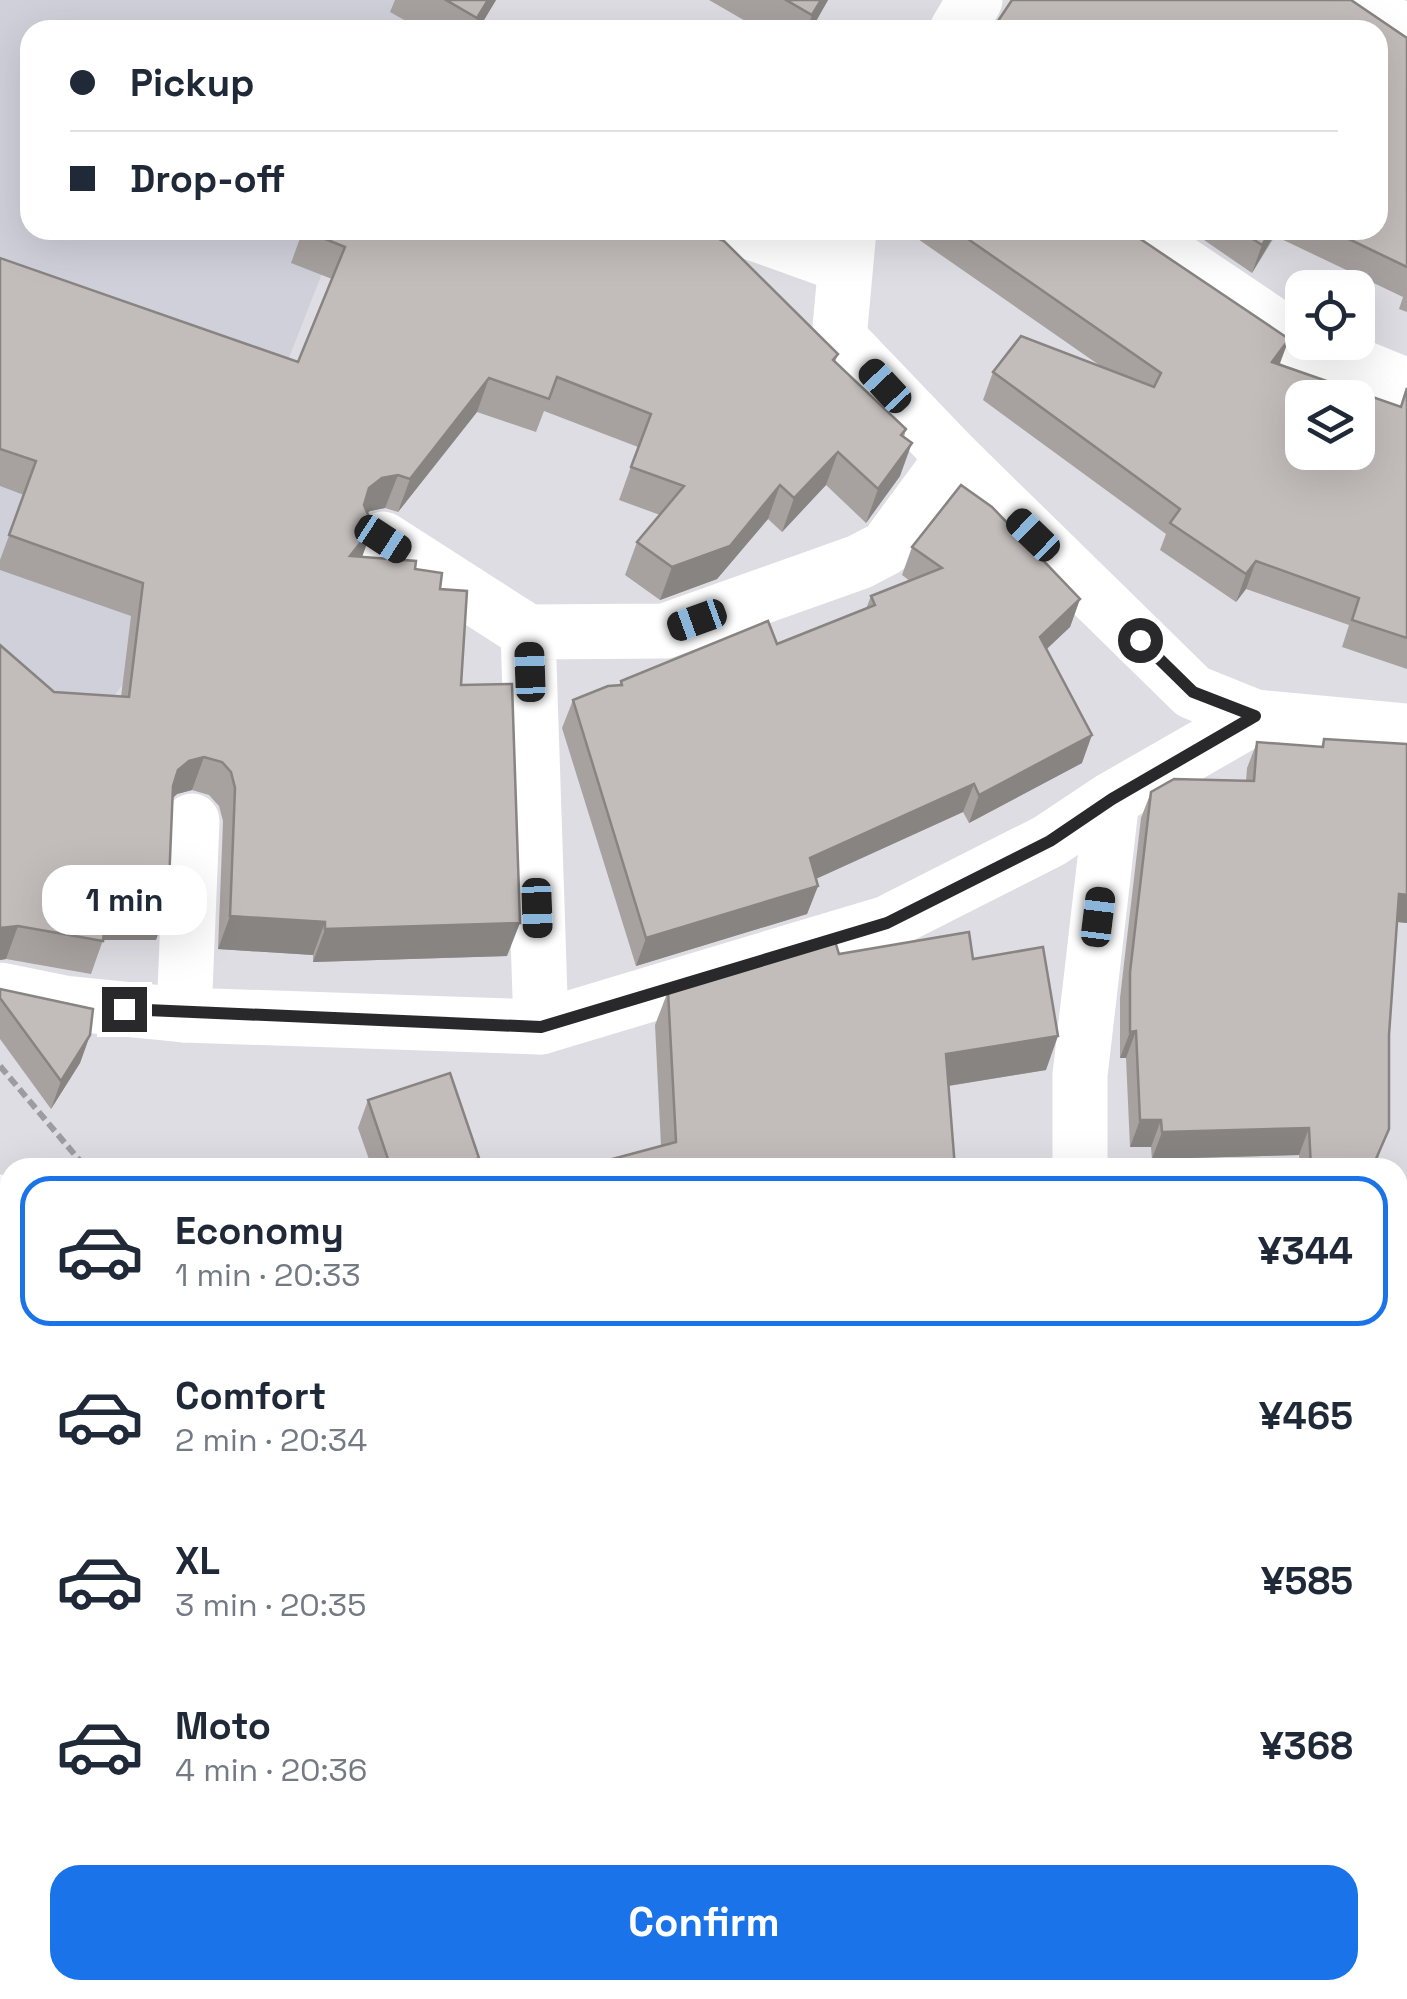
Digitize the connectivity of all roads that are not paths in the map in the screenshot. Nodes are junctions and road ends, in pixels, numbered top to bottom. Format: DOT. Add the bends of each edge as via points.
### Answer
graph roads {
  1 [pos="1359,2"];
  2 [pos="1386,20"];
  3 [pos="804,240"];
  4 [pos="1147,240"];
  5 [pos="846,247"];
  6 [pos="1407,386"];
  7 [pos="953,457"];
  8 [pos="383,539"];
  9 [pos="528,632"];
  10 [pos="1255,716"];
  11 [pos="1407,731"];
  12 [pos="1112,799"];
  13 [pos="192,822"];
  14 [pos="0,990"];
  15 [pos="184,1015"];
  16 [pos="541,1027"];
  17 [pos="1080,1158"];
  1 -- 2 [label="street"];
  3 -- 5 [label="street"];
  4 -- 6 [label="street" via="1297,341"];
  5 -- 7 [label="street" via="840,338"];
  7 -- 9 [label="street" via="886,548 859,562 665,631"];
  7 -- 10 [label="street" via="1193,692"];
  8 -- 9 [label="street"];
  9 -- 16 [label="street"];
  10 -- 11 [label="street"];
  10 -- 12 [label="street"];
  12 -- 16 [label="street" via="1050,841 887,923"];
  12 -- 17 [label="street" via="1080,1074"];
  13 -- 15 [label="street"];
  14 -- 15 [label="street"];
  15 -- 16 [label="street"];
}
